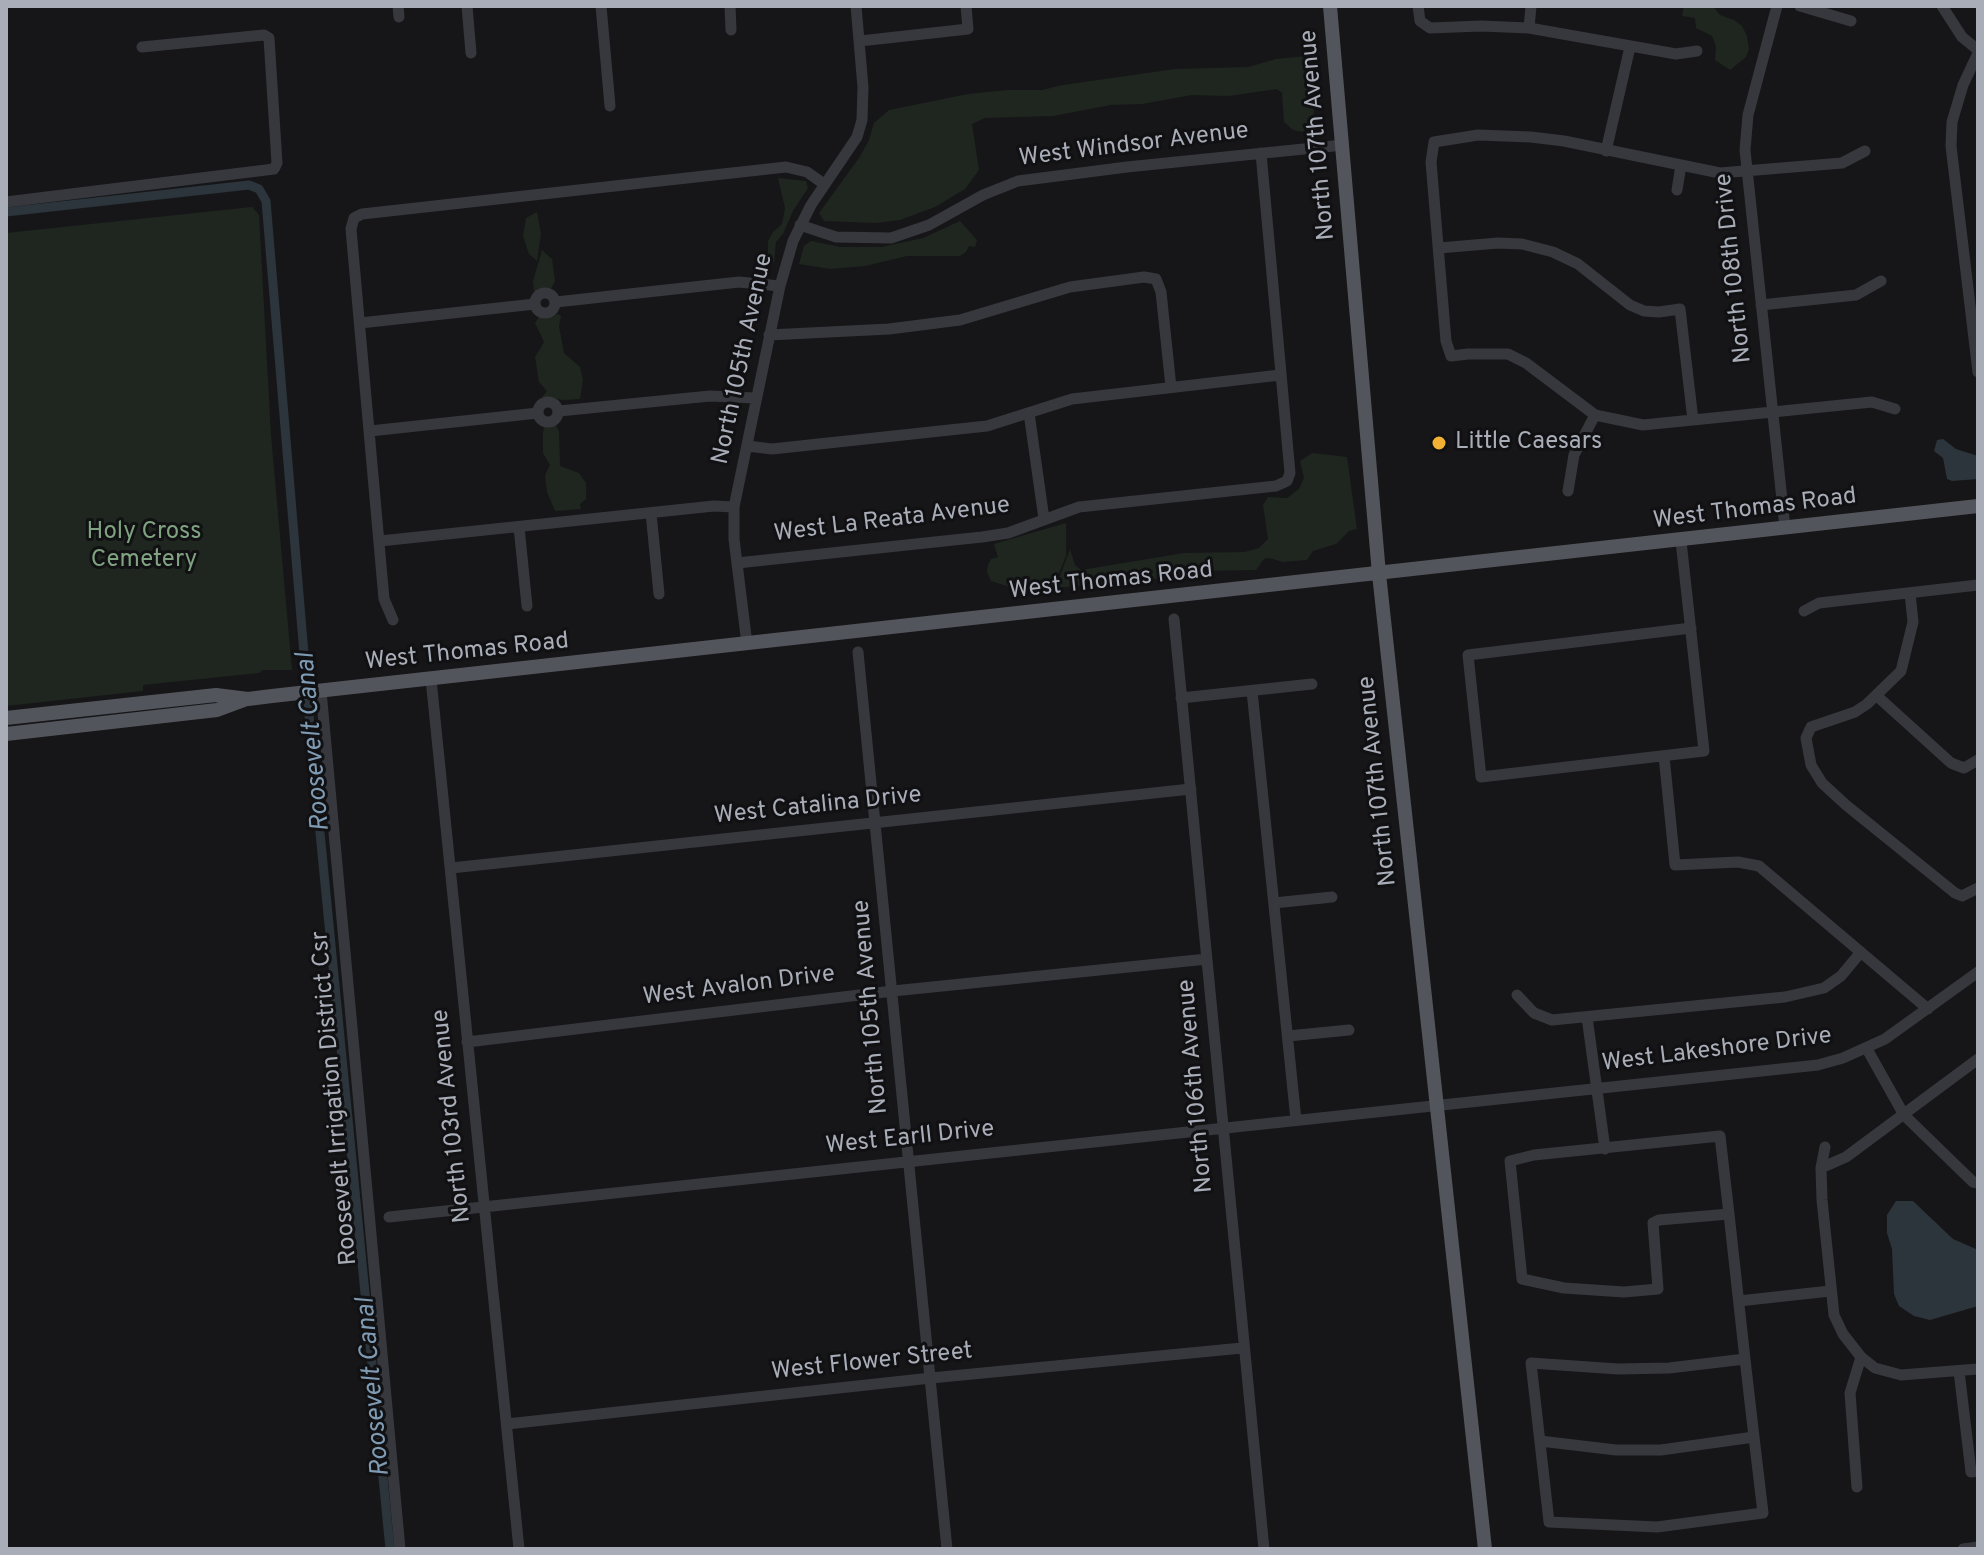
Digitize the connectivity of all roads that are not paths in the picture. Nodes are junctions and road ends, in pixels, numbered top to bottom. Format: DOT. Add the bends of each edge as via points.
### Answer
graph roads {
  1 [pos="467,6"];
  2 [pos="601,6"];
  3 [pos="730,6"];
  4 [pos="856,6"];
  5 [pos="966,6"];
  6 [pos="1330,6"];
  7 [pos="1418,6"];
  8 [pos="1531,6"];
  9 [pos="1777,6"];
  10 [pos="1800,6"];
  11 [pos="1942,6"];
  12 [pos="1851,21"];
  13 [pos="1529,28"];
  14 [pos="731,30"];
  15 [pos="860,41"];
  16 [pos="142,47"];
  17 [pos="1630,47"];
  18 [pos="1697,51"];
  19 [pos="1978,52"];
  20 [pos="471,53"];
  21 [pos="610,106"];
  22 [pos="1343,145"];
  23 [pos="1606,151"];
  24 [pos="1865,151"];
  25 [pos="1261,153"];
  26 [pos="1681,165"];
  27 [pos="1747,172"];
  28 [pos="824,184"];
  29 [pos="1677,190"];
  30 [pos="6,202"];
  31 [pos="800,225"];
  32 [pos="1439,248"];
  33 [pos="1881,281"];
  34 [pos="780,286"];
  35 [pos="1761,305"];
  36 [pos="360,323"];
  37 [pos="1974,325"];
  38 [pos="769,335"];
  39 [pos="1978,372"];
  40 [pos="1280,375"];
  41 [pos="1171,387"];
  42 [pos="755,398"];
  43 [pos="1895,409"];
  44 [pos="1773,412"];
  45 [pos="1029,413"];
  46 [pos="1595,415"];
  47 [pos="1693,420"];
  48 [pos="370,431"];
  49 [pos="747,446"];
  50 [pos="1568,491"];
  51 [pos="1978,506"];
  52 [pos="734,507"];
  53 [pos="651,513"];
  54 [pos="1044,519"];
  55 [pos="519,527"];
  56 [pos="1785,528"];
  57 [pos="380,541"];
  58 [pos="1681,541"];
  59 [pos="737,563"];
  60 [pos="1379,574"];
  61 [pos="1978,585"];
  62 [pos="1910,593"];
  63 [pos="659,594"];
  64 [pos="527,606"];
  65 [pos="1804,611"];
  66 [pos="1174,619"];
  67 [pos="393,620"];
  68 [pos="1691,628"];
  69 [pos="747,644"];
  70 [pos="858,652"];
  71 [pos="431,679"];
  72 [pos="1312,684"];
  73 [pos="321,691"];
  74 [pos="1252,691"];
  75 [pos="1877,696"];
  76 [pos="1181,698"];
  77 [pos="248,699"];
  78 [pos="6,718"];
  79 [pos="6,734"];
  80 [pos="1664,756"];
  81 [pos="1978,760"];
  82 [pos="1191,789"];
  83 [pos="875,823"];
  84 [pos="451,868"];
  85 [pos="1978,888"];
  86 [pos="1332,897"];
  87 [pos="1274,903"];
  88 [pos="1861,952"];
  89 [pos="1207,959"];
  90 [pos="1978,972"];
  91 [pos="893,991"];
  92 [pos="1517,995"];
  93 [pos="1928,1009"];
  94 [pos="1587,1017"];
  95 [pos="1349,1030"];
  96 [pos="1288,1036"];
  97 [pos="467,1042"];
  98 [pos="1867,1049"];
  99 [pos="1978,1059"];
  100 [pos="1596,1089"];
  101 [pos="1436,1105"];
  102 [pos="1904,1115"];
  103 [pos="1296,1120"];
  104 [pos="1224,1127"];
  105 [pos="1825,1147"];
  106 [pos="1605,1149"];
  107 [pos="908,1161"];
  108 [pos="1821,1168"];
  109 [pos="1978,1183"];
  110 [pos="485,1207"];
  111 [pos="1729,1214"];
  112 [pos="389,1217"];
  113 [pos="1830,1291"];
  114 [pos="1739,1301"];
  115 [pos="1242,1348"];
  116 [pos="1861,1357"];
  117 [pos="1745,1359"];
  118 [pos="1978,1369"];
  119 [pos="1959,1371"];
  120 [pos="931,1378"];
  121 [pos="507,1424"];
  122 [pos="1754,1437"];
  123 [pos="1540,1441"];
  124 [pos="1975,1472"];
  125 [pos="1857,1487"];
  126 [pos="1978,1547"];
  127 [pos="400,1549"];
  128 [pos="519,1549"];
  129 [pos="947,1549"];
  130 [pos="1264,1549"];
  131 [pos="1485,1549"];
  132 [pos="1963,1549"];
  1 -- 20 [label="street"];
  2 -- 21 [label="street"];
  3 -- 14 [label="street"];
  4 -- 15 [label="street, North 105th Avenue"];
  5 -- 15 [label="street" via="968,29"];
  6 -- 22 [label="main road, North 107th Avenue"];
  7 -- 13 [label="street" via="1420,21 1430,28"];
  8 -- 13 [label="street"];
  9 -- 27 [label="street, North 108th Drive" via="1748,115"];
  10 -- 12 [label="street"];
  11 -- 19 [label="street"];
  13 -- 17 [label="street"];
  15 -- 28 [label="street, North 105th Avenue" via="862,120 857,137"];
  16 -- 30 [label="street" via="269,38 274,169"];
  17 -- 18 [label="street" via="1676,54"];
  17 -- 23 [label="street"];
  19 -- 37 [label="street" via="1952,122 1951,146"];
  22 -- 25 [label="street, West Windsor Avenue"];
  22 -- 60 [label="main road, North 107th Avenue"];
  23 -- 26 [label="street"];
  23 -- 32 [label="street" via="1505,135 1434,142"];
  24 -- 27 [label="street" via="1842,163"];
  25 -- 31 [label="street, West Windsor Avenue" via="1018,181 891,238 836,237"];
  25 -- 40 [label="street"];
  26 -- 27 [label="street"];
  26 -- 29 [label="street"];
  27 -- 35 [label="street, North 108th Drive"];
  28 -- 31 [label="street, North 105th Avenue"];
  28 -- 36 [label="street" via="807,172 786,167 362,214 354,218 351,229"];
  31 -- 34 [label="street, North 105th Avenue"];
  32 -- 46 [label="street" via="1451,356 1508,354"];
  32 -- 47 [label="street" via="1522,244 1578,264 1644,311 1680,309"];
  33 -- 35 [label="street" via="1856,295"];
  34 -- 36 [label="street" via="739,282 556,302 542,293 535,304"];
  34 -- 38 [label="street, North 105th Avenue"];
  35 -- 44 [label="street, North 108th Drive"];
  36 -- 48 [label="street"];
  37 -- 39 [label="street"];
  38 -- 41 [label="street" via="960,320 1070,287 1144,277 1156,279 1161,292"];
  38 -- 42 [label="street, North 105th Avenue"];
  40 -- 41 [label="street"];
  40 -- 54 [label="street, West La Reata Avenue" via="1287,481 1079,507"];
  41 -- 45 [label="street" via="1072,399"];
  42 -- 48 [label="street" via="710,396 559,411 547,402 538,413"];
  42 -- 49 [label="street, North 105th Avenue"];
  43 -- 44 [label="street" via="1872,402"];
  44 -- 47 [label="street"];
  44 -- 56 [label="street, North 108th Drive"];
  45 -- 49 [label="street" via="987,426 772,449"];
  45 -- 54 [label="street"];
  46 -- 47 [label="street" via="1643,425"];
  46 -- 50 [label="street" via="1574,455"];
  48 -- 57 [label="street"];
  49 -- 52 [label="street, North 105th Avenue"];
  51 -- 56 [label="main road, West Thomas Road"];
  52 -- 53 [label="street"];
  52 -- 59 [label="street, North 105th Avenue"];
  53 -- 55 [label="street"];
  53 -- 63 [label="street"];
  54 -- 59 [label="street, West La Reata Avenue" via="982,537"];
  55 -- 57 [label="street"];
  55 -- 64 [label="street"];
  56 -- 58 [label="main road, West Thomas Road"];
  57 -- 67 [label="street" via="384,599"];
  58 -- 60 [label="main road, West Thomas Road"];
  58 -- 68 [label="street"];
  59 -- 69 [label="street, North 105th Avenue"];
  60 -- 69 [label="main road, West Thomas Road"];
  60 -- 101 [label="main road, North 107th Avenue"];
  61 -- 62 [label="street"];
  62 -- 65 [label="street" via="1819,603"];
  62 -- 75 [label="street" via="1913,622 1901,671"];
  66 -- 76 [label="street, North 106th Avenue"];
  68 -- 80 [label="street" via="1704,751"];
  68 -- 80 [label="street" via="1468,655 1481,777"];
  69 -- 71 [label="main road, West Thomas Road"];
  70 -- 83 [label="street, North 105th Avenue"];
  71 -- 73 [label="main road, West Thomas Road"];
  71 -- 84 [label="street, North 103rd Avenue"];
  72 -- 74 [label="street"];
  73 -- 77 [label="main road, West Thomas Road"];
  73 -- 127 [label="street, Roosevelt Irrigation District Csr"];
  74 -- 76 [label="street"];
  74 -- 87 [label="street"];
  75 -- 81 [label="street" via="1951,763 1964,768"];
  75 -- 85 [label="street" via="1855,712 1811,727 1806,738 1811,765 1846,805 1962,896"];
  76 -- 82 [label="street, North 106th Avenue"];
  77 -- 78 [label="main road, West Thomas Road" via="216,695"];
  77 -- 79 [label="main road, West Thomas Road" via="217,710"];
  80 -- 88 [label="street" via="1675,865 1759,866"];
  82 -- 83 [label="street, West Catalina Drive"];
  82 -- 89 [label="street, North 106th Avenue"];
  83 -- 84 [label="street, West Catalina Drive"];
  83 -- 91 [label="street, North 105th Avenue"];
  84 -- 97 [label="street, North 103rd Avenue"];
  86 -- 87 [label="street"];
  87 -- 96 [label="street"];
  88 -- 93 [label="street"];
  88 -- 94 [label="street" via="1841,976 1806,994"];
  89 -- 91 [label="street, West Avalon Drive"];
  89 -- 104 [label="street, North 106th Avenue"];
  90 -- 93 [label="street, West Lakeshore Drive"];
  91 -- 97 [label="street, West Avalon Drive"];
  91 -- 107 [label="street, North 105th Avenue"];
  92 -- 94 [label="street" via="1534,1013 1552,1020"];
  93 -- 98 [label="street, West Lakeshore Drive"];
  94 -- 100 [label="street"];
  95 -- 96 [label="street"];
  96 -- 103 [label="street"];
  97 -- 110 [label="street, North 103rd Avenue"];
  98 -- 100 [label="street, West Lakeshore Drive" via="1818,1065"];
  98 -- 102 [label="street"];
  99 -- 102 [label="street"];
  100 -- 101 [label="street, West Lakeshore Drive"];
  100 -- 106 [label="street"];
  101 -- 103 [label="street, West Earll Drive"];
  101 -- 131 [label="main road, North 107th Avenue"];
  102 -- 108 [label="street" via="1846,1157"];
  102 -- 109 [label="street"];
  103 -- 104 [label="street, West Earll Drive"];
  104 -- 107 [label="street, West Earll Drive"];
  104 -- 115 [label="street, North 106th Avenue"];
  105 -- 108 [label="street"];
  106 -- 111 [label="street" via="1720,1136"];
  106 -- 111 [label="street" via="1510,1161 1522,1279 1564,1288 1658,1289 1653,1223"];
  107 -- 110 [label="street, West Earll Drive"];
  107 -- 120 [label="street, North 105th Avenue"];
  108 -- 113 [label="street"];
  110 -- 112 [label="street, West Earll Drive"];
  110 -- 121 [label="street, North 103rd Avenue"];
  111 -- 114 [label="street"];
  113 -- 114 [label="street"];
  113 -- 116 [label="street" via="1839,1325"];
  114 -- 117 [label="street"];
  115 -- 120 [label="street, West Flower Street"];
  115 -- 130 [label="street, North 106th Avenue"];
  116 -- 119 [label="street" via="1875,1368 1901,1375"];
  116 -- 125 [label="street" via="1850,1393"];
  117 -- 122 [label="street"];
  117 -- 123 [label="street" via="1643,1369 1531,1363"];
  118 -- 119 [label="street"];
  119 -- 124 [label="street"];
  120 -- 121 [label="street, West Flower Street"];
  120 -- 129 [label="street, North 105th Avenue"];
  121 -- 128 [label="street, North 103rd Avenue"];
  122 -- 123 [label="street" via="1661,1450"];
  122 -- 123 [label="street" via="1763,1513 1657,1527 1549,1522"];
  126 -- 132 [label="street"];
}
